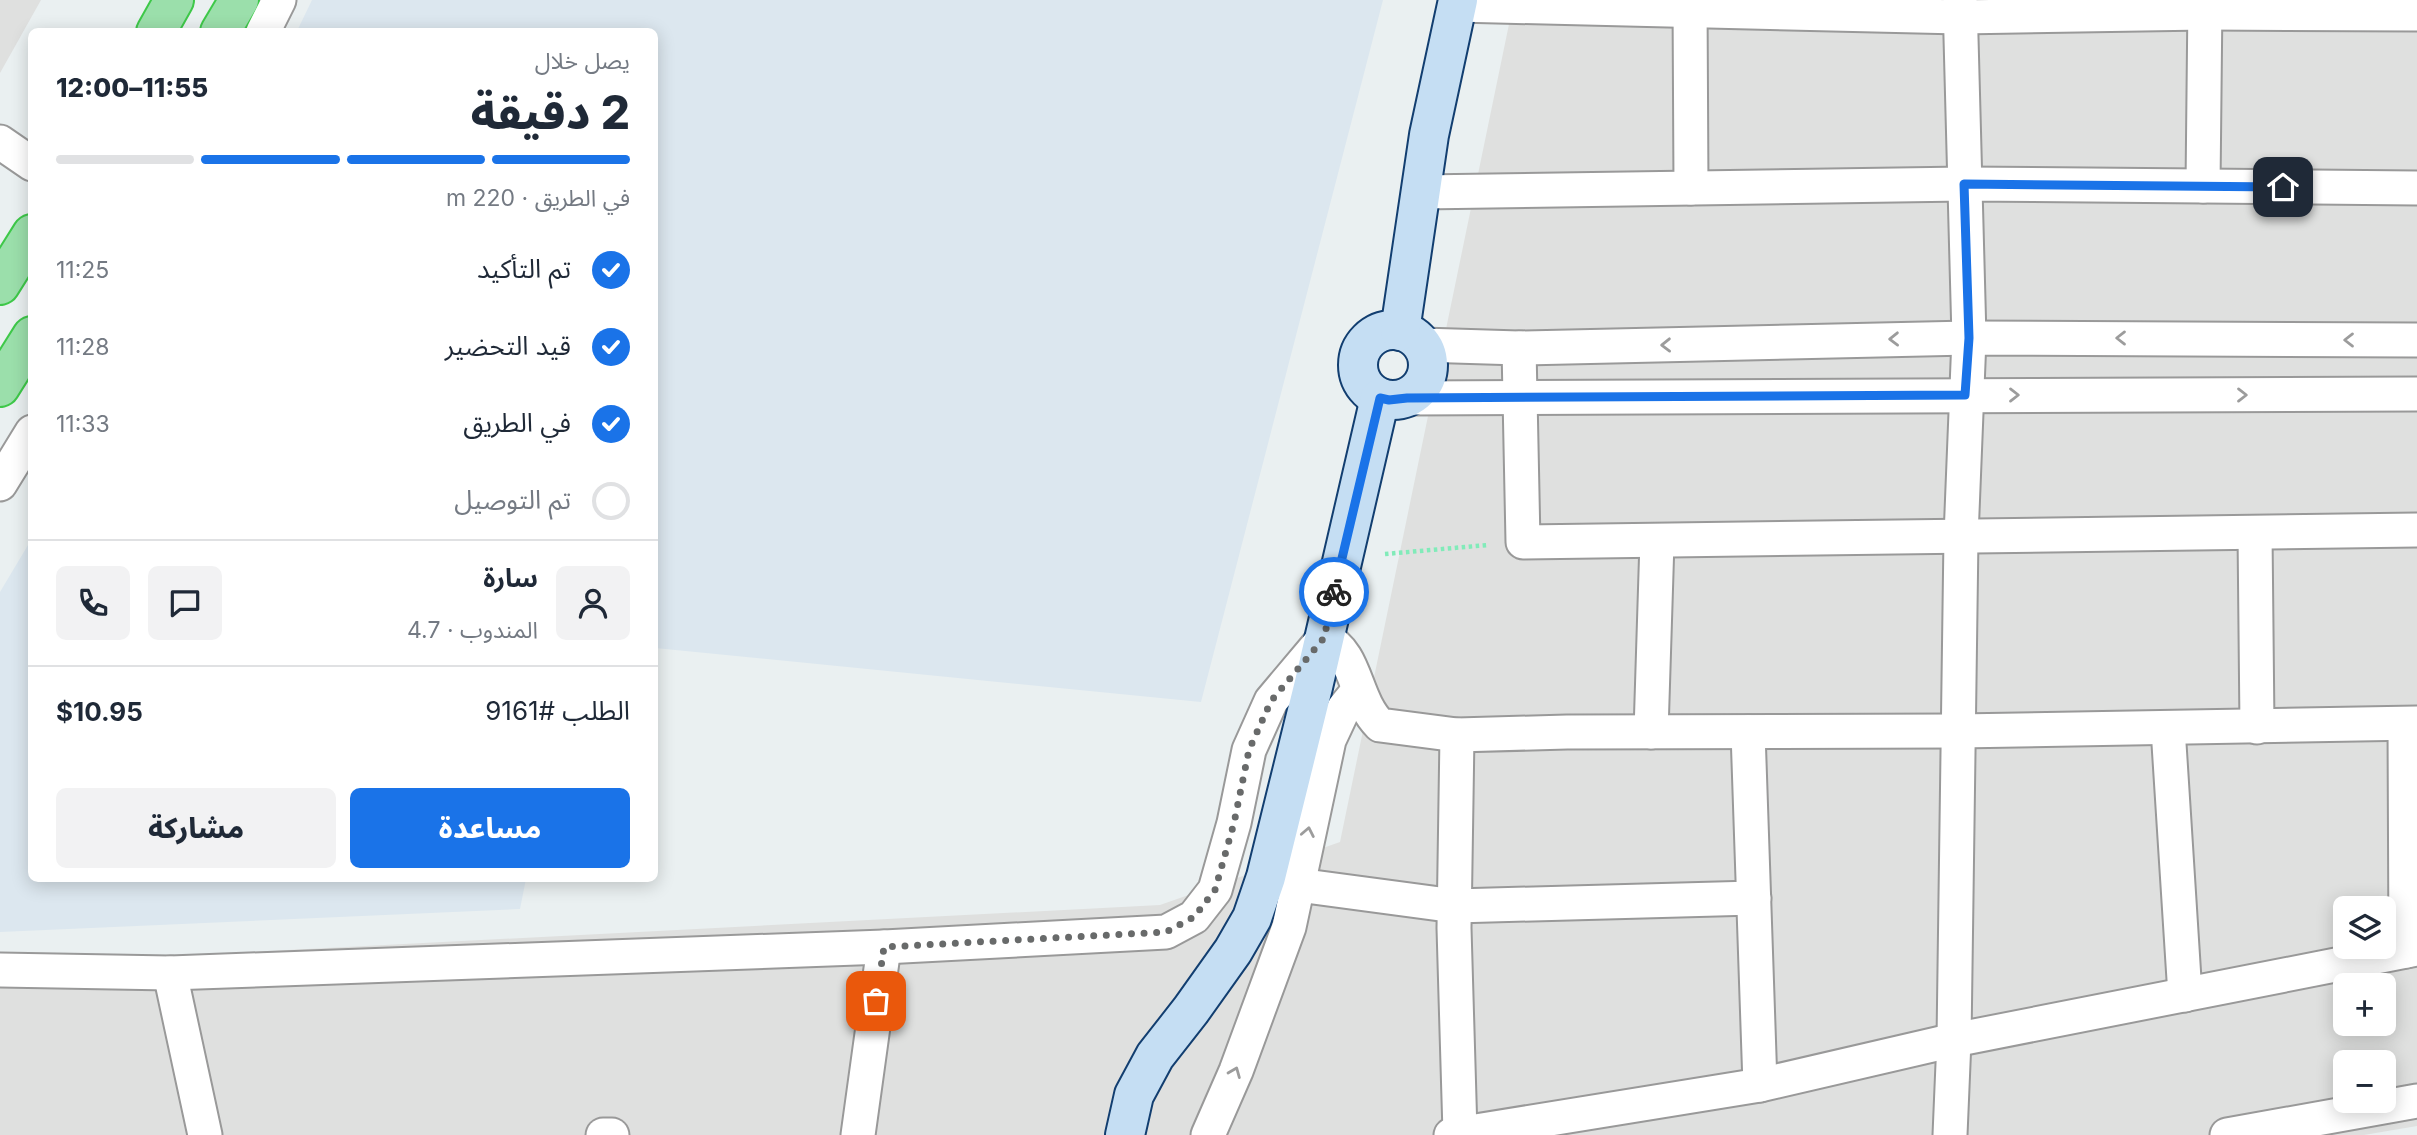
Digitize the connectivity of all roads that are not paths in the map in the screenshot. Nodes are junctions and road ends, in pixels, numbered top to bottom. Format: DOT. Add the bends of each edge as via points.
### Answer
graph roads {
  1 [pos="174,0"];
  2 [pos="239,0"];
  3 [pos="279,0"];
  4 [pos="1457,3"];
  5 [pos="1690,5"];
  6 [pos="2205,6"];
  7 [pos="1960,8"];
  8 [pos="2417,14"];
  9 [pos="158,28"];
  10 [pos="222,28"];
  11 [pos="265,28"];
  12 [pos="0,142"];
  13 [pos="28,161"];
  14 [pos="1964,184"];
  15 [pos="2203,186"];
  16 [pos="1691,188"];
  17 [pos="2417,188"];
  18 [pos="1420,192"];
  19 [pos="28,240"];
  20 [pos="0,285"];
  21 [pos="1411,338"];
  22 [pos="1969,338"];
  23 [pos="2417,340"];
  24 [pos="28,342"];
  25 [pos="1519,348"];
  26 [pos="0,387"];
  27 [pos="2417,394"];
  28 [pos="1965,395"];
  29 [pos="1520,397"];
  30 [pos="1394,398"];
  31 [pos="28,438"];
  32 [pos="0,484"];
  33 [pos="2417,530"];
  34 [pos="2255,533"];
  35 [pos="1961,537"];
  36 [pos="1657,541"];
  37 [pos="1324,638"];
  38 [pos="1358,691"];
  39 [pos="2411,723"];
  40 [pos="2257,727"];
  41 [pos="2168,728"];
  42 [pos="1958,731"];
  43 [pos="1651,732"];
  44 [pos="1748,732"];
  45 [pos="1457,735"];
  46 [pos="1298,886"];
  47 [pos="1754,898"];
  48 [pos="1455,906"];
  49 [pos="884,947"];
  50 [pos="2412,950"];
  51 [pos="0,970"];
  52 [pos="170,973"];
  53 [pos="2185,995"];
  54 [pos="1954,1040"];
  55 [pos="1760,1085"];
  56 [pos="2417,1101"];
  57 [pos="1455,1134"];
  58 [pos="205,1135"];
  59 [pos="603,1135"];
  60 [pos="612,1135"];
  61 [pos="858,1135"];
  62 [pos="1125,1135"];
  63 [pos="1208,1135"];
  64 [pos="1950,1135"];
  65 [pos="2227,1135"];
  1 -- 9 [label="highway"];
  2 -- 10 [label="highway"];
  3 -- 11 [label="street"];
  4 -- 5 [label="street"];
  4 -- 18 [label="street"];
  5 -- 7 [label="street"];
  5 -- 16 [label="street"];
  6 -- 7 [label="street"];
  6 -- 8 [label="street"];
  6 -- 15 [label="street"];
  7 -- 14 [label="street"];
  12 -- 13 [label="street"];
  14 -- 15 [label="street"];
  14 -- 16 [label="street"];
  14 -- 22 [label="street"];
  15 -- 17 [label="street"];
  16 -- 18 [label="street"];
  18 -- 21 [label="street"];
  19 -- 20 [label="highway"];
  21 -- 25 [label="street"];
  21 -- 30 [label="street" via="1429,365 1427,375 1416,392"];
  21 -- 30 [label="street" via="1388,330 1361,350 1358,361 1363,384 1370,392"];
  23 -- 22 [label="street, one-way"];
  22 -- 25 [label="street, one-way"];
  22 -- 28 [label="street"];
  24 -- 26 [label="highway"];
  25 -- 29 [label="street"];
  28 -- 27 [label="street, one-way"];
  28 -- 29 [label="street"];
  28 -- 35 [label="street"];
  29 -- 30 [label="street"];
  29 -- 36 [label="street" via="1523,542"];
  30 -- 37 [label="street" via="1343,557"];
  31 -- 32 [label="street"];
  33 -- 34 [label="street"];
  34 -- 35 [label="street"];
  34 -- 40 [label="street"];
  35 -- 36 [label="street"];
  35 -- 42 [label="street"];
  36 -- 43 [label="street"];
  37 -- 38 [label="street" via="1347,659"];
  37 -- 49 [label="street" via="1271,701 1249,750 1215,890 1194,917 1166,932"];
  37 -- 62 [label="street" via="1252,918 1155,1056 1134,1095"];
  38 -- 45 [label="street" via="1380,725"];
  46 -- 38 [label="street, one-way" via="1329,740"];
  39 -- 40 [label="street"];
  39 -- 50 [label="street"];
  40 -- 41 [label="street"];
  41 -- 42 [label="street"];
  41 -- 53 [label="street"];
  42 -- 44 [label="street"];
  42 -- 54 [label="street"];
  43 -- 44 [label="street"];
  43 -- 45 [label="street"];
  44 -- 47 [label="street"];
  45 -- 48 [label="street"];
  46 -- 48 [label="street"];
  63 -- 46 [label="street, one-way" via="1283,946"];
  47 -- 48 [label="street"];
  47 -- 55 [label="street"];
  48 -- 57 [label="street"];
  49 -- 52 [label="street"];
  49 -- 61 [label="street"];
  50 -- 53 [label="street"];
  51 -- 52 [label="street"];
  52 -- 58 [label="street"];
  53 -- 54 [label="street"];
  54 -- 55 [label="street"];
  54 -- 64 [label="street"];
  55 -- 57 [label="street"];
  56 -- 65 [label="street"];
  59 -- 60 [label="street"];
}
